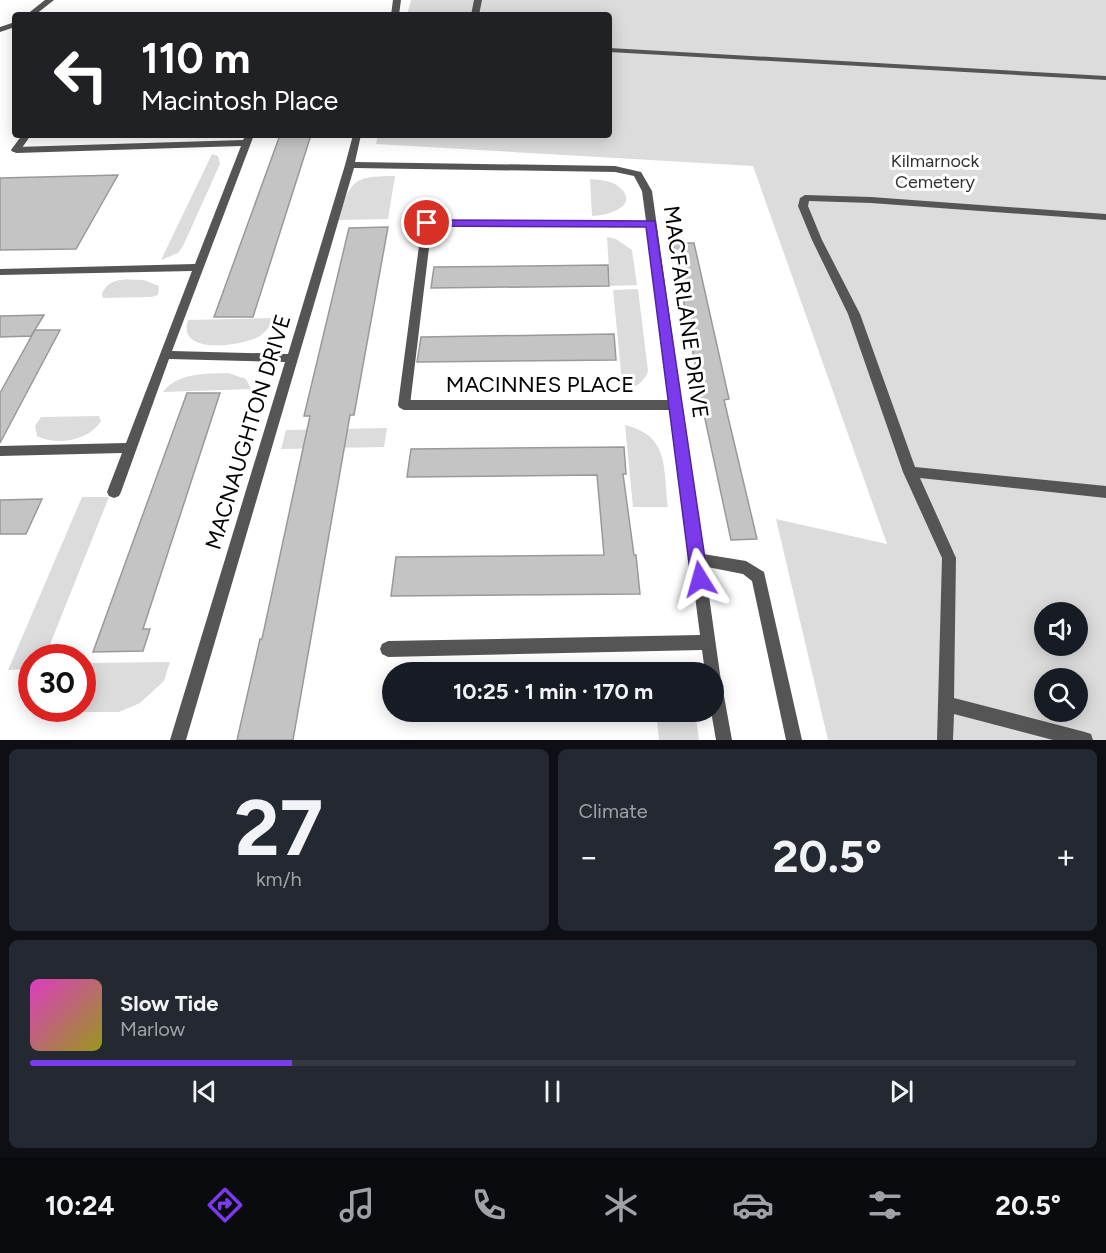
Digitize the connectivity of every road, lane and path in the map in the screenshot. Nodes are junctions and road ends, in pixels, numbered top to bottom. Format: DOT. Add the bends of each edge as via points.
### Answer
graph roads {
  1 [pos="50,0"];
  2 [pos="34,12"];
  3 [pos="612,50"];
  4 [pos="1106,78"];
  5 [pos="25,138"];
  6 [pos="356,138"];
  7 [pos="249,139"];
  8 [pos="350,165"];
  9 [pos="1106,217"];
  10 [pos="651,224"];
  11 [pos="199,267"];
  12 [pos="0,272"];
  13 [pos="165,355"];
  14 [pos="292,358"];
  15 [pos="676,405"];
  16 [pos="130,448"];
  17 [pos="0,451"];
  18 [pos="910,472"];
  19 [pos="114,492"];
  20 [pos="1106,492"];
  21 [pos="697,559"];
  22 [pos="708,642"];
  23 [pos="388,649"];
  24 [pos="711,662"];
  25 [pos="946,704"];
  26 [pos="720,722"];
  27 [pos="178,740"];
  28 [pos="723,740"];
  29 [pos="794,740"];
  30 [pos="945,740"];
  31 [pos="1084,740"];
  1 -- 2 [label="street"];
  3 -- 4 [label="street"];
  5 -- 7 [label="street" via="16,150"];
  6 -- 8 [label="street, MACNAUGHTON DRIVE"];
  7 -- 11 [label="street"];
  8 -- 10 [label="street, MACFARLANE DRIVE" via="615,169 638,174 646,191"];
  8 -- 14 [label="street, MACNAUGHTON DRIVE"];
  9 -- 18 [label="street" via="805,198 803,206 854,314"];
  10 -- 15 [label="street, MACFARLANE DRIVE"];
  10 -- 15 [label="street, MACINNES PLACE" via="427,223 404,405"];
  11 -- 12 [label="street"];
  11 -- 13 [label="street"];
  13 -- 14 [label="street"];
  13 -- 16 [label="street"];
  14 -- 27 [label="street, MACNAUGHTON DRIVE"];
  15 -- 21 [label="street, MACFARLANE DRIVE"];
  16 -- 17 [label="street"];
  16 -- 19 [label="street"];
  18 -- 20 [label="street"];
  18 -- 25 [label="street" via="949,558"];
  21 -- 22 [label="street, MACFARLANE DRIVE"];
  21 -- 29 [label="street" via="746,568 759,577"];
  22 -- 23 [label="street"];
  22 -- 24 [label="street, MACFARLANE DRIVE"];
  25 -- 30 [label="street"];
  25 -- 31 [label="street"];
  26 -- 28 [label="street"];
}
